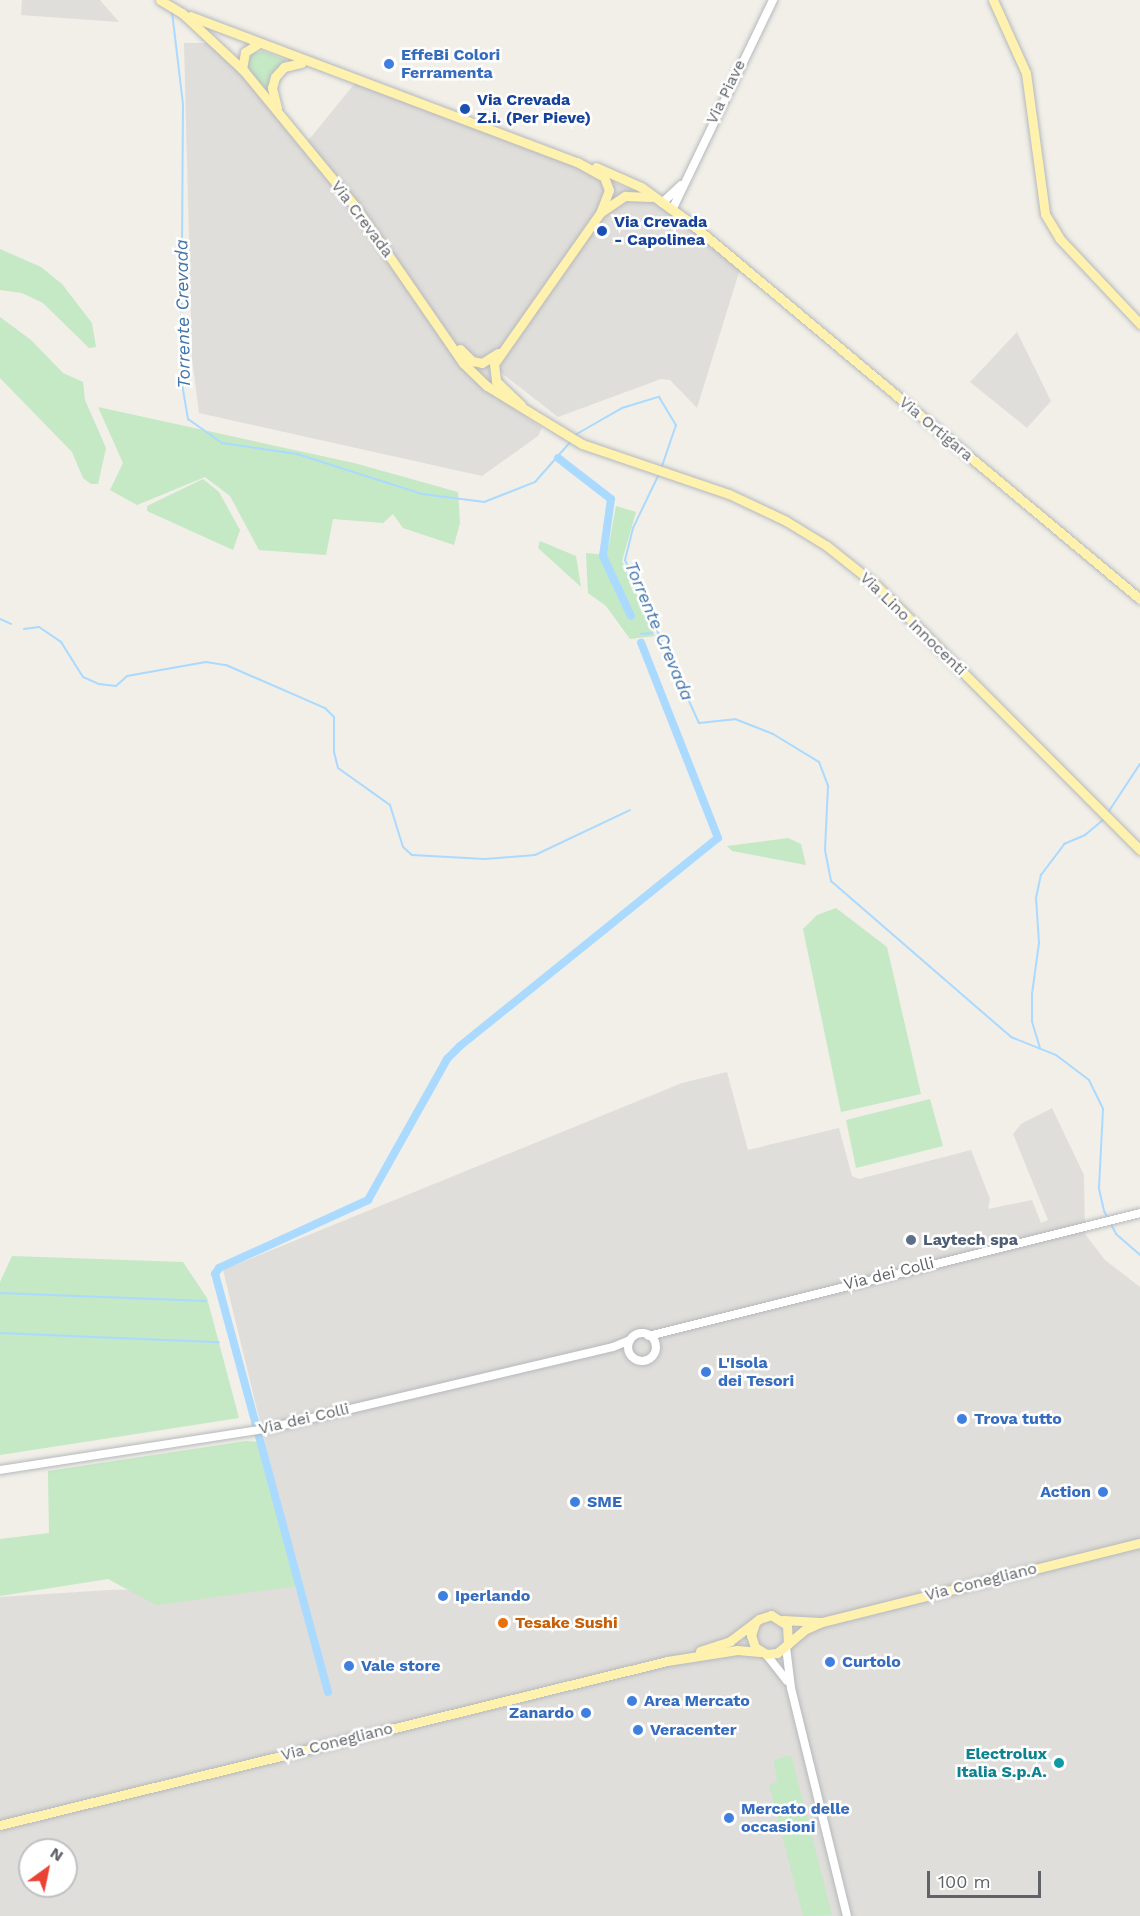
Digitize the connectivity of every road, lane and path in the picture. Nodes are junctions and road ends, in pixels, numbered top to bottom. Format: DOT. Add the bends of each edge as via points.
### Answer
graph roads {
  1 [pos="160,0"];
  2 [pos="773,0"];
  3 [pos="993,0"];
  4 [pos="182,13"];
  5 [pos="258,44"];
  6 [pos="313,65"];
  7 [pos="242,69"];
  8 [pos="280,116"];
  9 [pos="576,162"];
  10 [pos="681,185"];
  11 [pos="653,197"];
  12 [pos="662,203"];
  13 [pos="672,210"];
  14 [pos="600,213"];
  15 [pos="732,258"];
  16 [pos="1140,324"];
  17 [pos="438,326"];
  18 [pos="503,347"];
  19 [pos="541,421"];
  20 [pos="640,464"];
  21 [pos="1140,599"];
  22 [pos="1140,850"];
  23 [pos="1140,1213"];
  24 [pos="681,1329"];
  25 [pos="649,1336"];
  26 [pos="630,1340"];
  27 [pos="604,1349"];
  28 [pos="656,1349"];
  29 [pos="630,1355"];
  30 [pos="0,1470"];
  31 [pos="1140,1543"];
  32 [pos="783,1620"];
  33 [pos="822,1622"];
  34 [pos="754,1623"];
  35 [pos="787,1645"];
  36 [pos="763,1653"];
  37 [pos="674,1659"];
  38 [pos="791,1688"];
  39 [pos="0,1826"];
  40 [pos="847,1916"];
  1 -- 4 [label="main road, Via Crevada"];
  2 -- 10 [label="street, Via Piave"];
  3 -- 16 [label="main road" via="1026,73 1039,187 1052,228"];
  4 -- 5 [label="main road, Via Crevada"];
  4 -- 7 [label="main road, Via Crevada"];
  5 -- 6 [label="main road, Via Crevada"];
  5 -- 7 [label="main road" via="245,52"];
  6 -- 8 [label="main road" via="291,64 275,77 272,94"];
  6 -- 9 [label="main road, Via Crevada"];
  7 -- 8 [label="main road, Via Crevada"];
  8 -- 17 [label="main road, Via Crevada" via="354,205"];
  9 -- 11 [label="main road, Via Crevada" via="617,174"];
  9 -- 14 [label="main road, Via Crevada" via="600,173 607,182 608,196"];
  10 -- 12 [label="street, Via Piave"];
  10 -- 13 [label="street, Via Piave"];
  11 -- 12 [label="main road, Via Crevada"];
  11 -- 14 [label="main road, Via Crevada" via="625,196"];
  12 -- 13 [label="main road, Via Crevada"];
  13 -- 15 [label="main road, Via Crevada"];
  14 -- 18 [label="main road, Via Crevada"];
  15 -- 21 [label="main road, Via Ortigara"];
  17 -- 18 [label="main road" via="477,363 490,360"];
  17 -- 19 [label="main road, Via Crevada" via="464,363 487,386"];
  18 -- 19 [label="main road, Via Crevada" via="494,364 496,381"];
  19 -- 20 [label="main road, Via Crevada" via="582,444"];
  20 -- 22 [label="main road, Via Lino Innocenti" via="729,494 786,521 863,574"];
  23 -- 24 [label="street, Via dei Colli" via="887,1273"];
  24 -- 25 [label="street, Via dei Colli"];
  24 -- 28 [label="street, Via dei Colli"];
  25 -- 26 [label="street, Via dei Colli" via="639,1334"];
  25 -- 28 [label="street"];
  26 -- 27 [label="street, Via dei Colli"];
  26 -- 29 [label="street"];
  27 -- 29 [label="street, Via dei Colli"];
  27 -- 30 [label="street, Via dei Colli" via="260,1430"];
  28 -- 29 [label="street, Via dei Colli" via="651,1358 642,1361"];
  31 -- 33 [label="main road, Via Conegliano"];
  32 -- 33 [label="main road, Via Conegliano"];
  32 -- 34 [label="main road" via="771,1615"];
  32 -- 35 [label="main road" via="790,1631"];
  33 -- 35 [label="main road, Via Conegliano" via="804,1630"];
  34 -- 36 [label="main road" via="752,1642"];
  34 -- 37 [label="main road, Via Conegliano" via="730,1641"];
  35 -- 36 [label="main road" via="777,1653"];
  35 -- 38 [label="street"];
  36 -- 37 [label="main road, Via Conegliano" via="737,1650"];
  36 -- 38 [label="street"];
  37 -- 39 [label="main road, Via Conegliano"];
  38 -- 40 [label="street"];
}
